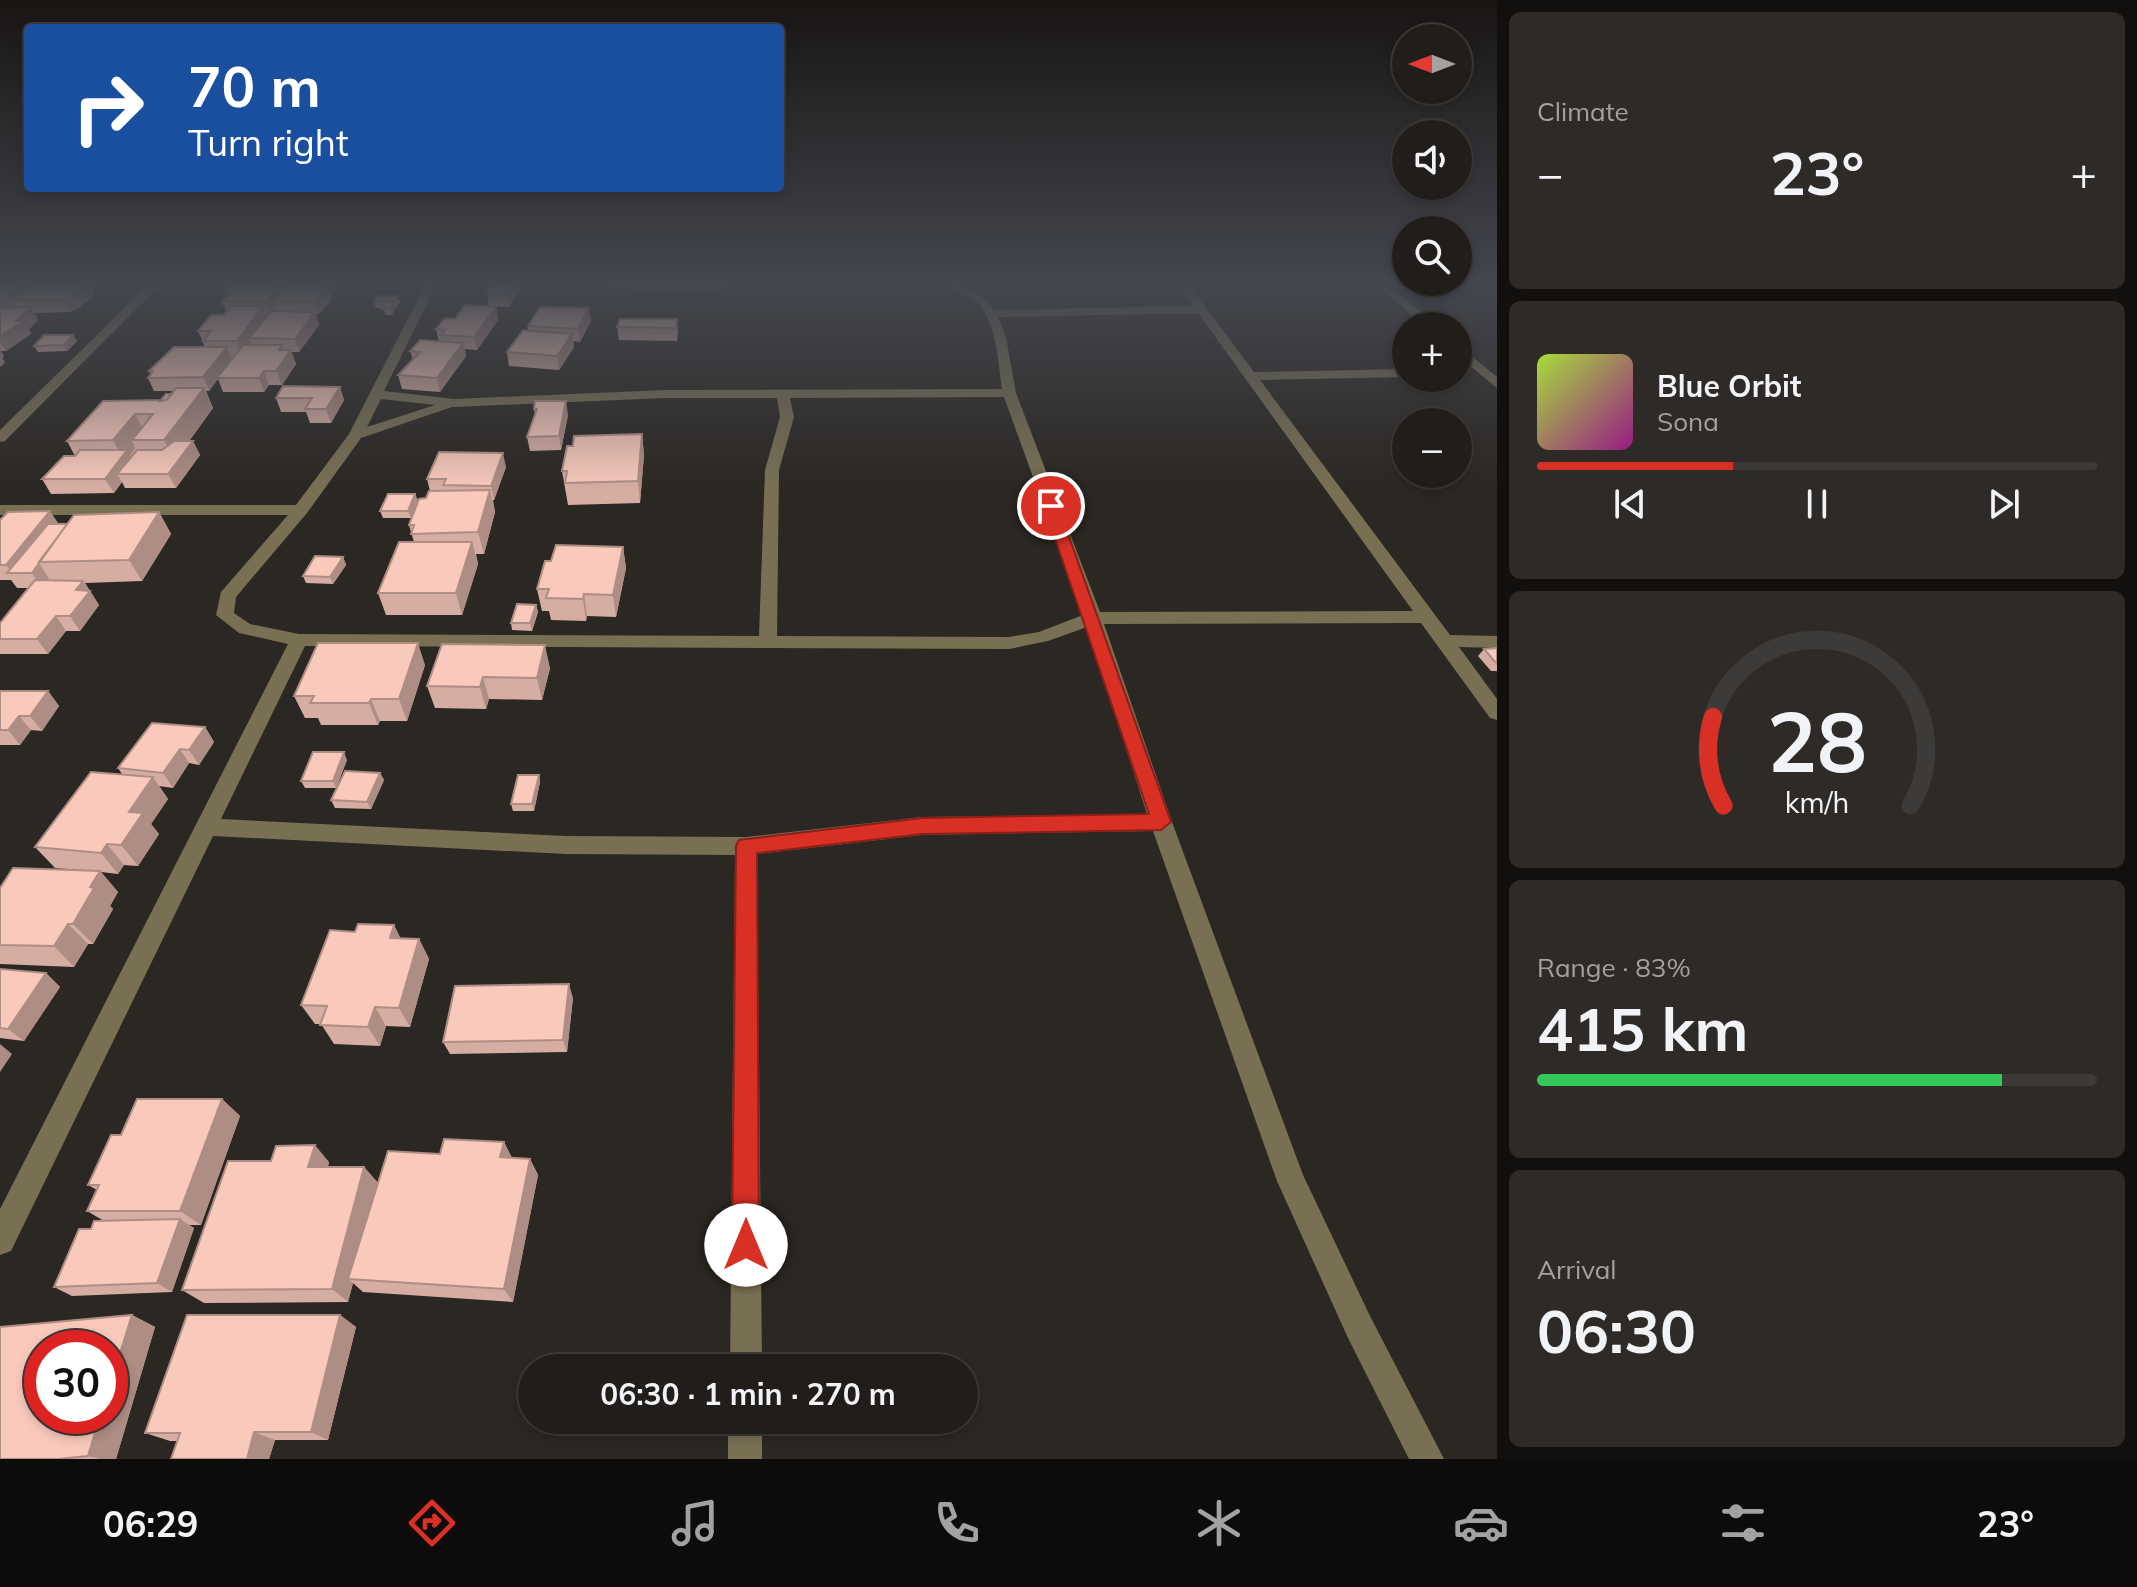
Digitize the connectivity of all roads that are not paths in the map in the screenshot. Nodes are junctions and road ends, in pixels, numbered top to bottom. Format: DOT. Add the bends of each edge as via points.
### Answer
graph roads {
  1 [pos="85,353"];
  2 [pos="396,353"];
  3 [pos="1003,353"];
  4 [pos="1237,353"];
  5 [pos="1472,362"];
  6 [pos="1472,371"];
  7 [pos="1482,371"];
  8 [pos="1392,373"];
  9 [pos="1254,376"];
  10 [pos="1497,384"];
  11 [pos="1009,393"];
  12 [pos="376,394"];
  13 [pos="783,394"];
  14 [pos="454,403"];
  15 [pos="356,435"];
  16 [pos="0,438"];
  17 [pos="0,510"];
  18 [pos="301,510"];
  19 [pos="1426,617"];
  20 [pos="1093,618"];
  21 [pos="299,640"];
  22 [pos="768,640"];
  23 [pos="1445,641"];
  24 [pos="1497,642"];
  25 [pos="1497,713"];
  26 [pos="1161,822"];
  27 [pos="206,827"];
  28 [pos="746,846"];
  29 [pos="0,1240"];
  30 [pos="746,1354"];
  31 [pos="745,1434"];
  32 [pos="745,1459"];
  33 [pos="1427,1459"];
  1 -- 16 [label="street"];
  2 -- 12 [label="street"];
  3 -- 11 [label="street"];
  4 -- 9 [label="street"];
  5 -- 7 [label="street"];
  6 -- 7 [label="street"];
  7 -- 10 [label="street"];
  8 -- 9 [label="street"];
  9 -- 19 [label="street"];
  11 -- 13 [label="street"];
  11 -- 20 [label="street"];
  12 -- 14 [label="street"];
  12 -- 15 [label="street"];
  13 -- 14 [label="street"];
  13 -- 22 [label="street" via="787,417 772,470"];
  14 -- 15 [label="street"];
  15 -- 18 [label="street"];
  17 -- 18 [label="street"];
  18 -- 21 [label="street" via="227,596 225,615 245,629"];
  19 -- 20 [label="street"];
  19 -- 23 [label="street"];
  20 -- 22 [label="street" via="1009,643"];
  20 -- 26 [label="street"];
  21 -- 22 [label="street"];
  21 -- 27 [label="street"];
  23 -- 24 [label="street"];
  23 -- 25 [label="street"];
  26 -- 28 [label="street" via="922,826"];
  26 -- 33 [label="street" via="1291,1181"];
  27 -- 28 [label="street" via="566,845"];
  27 -- 29 [label="street"];
  28 -- 30 [label="street"];
  31 -- 32 [label="street"];
}
